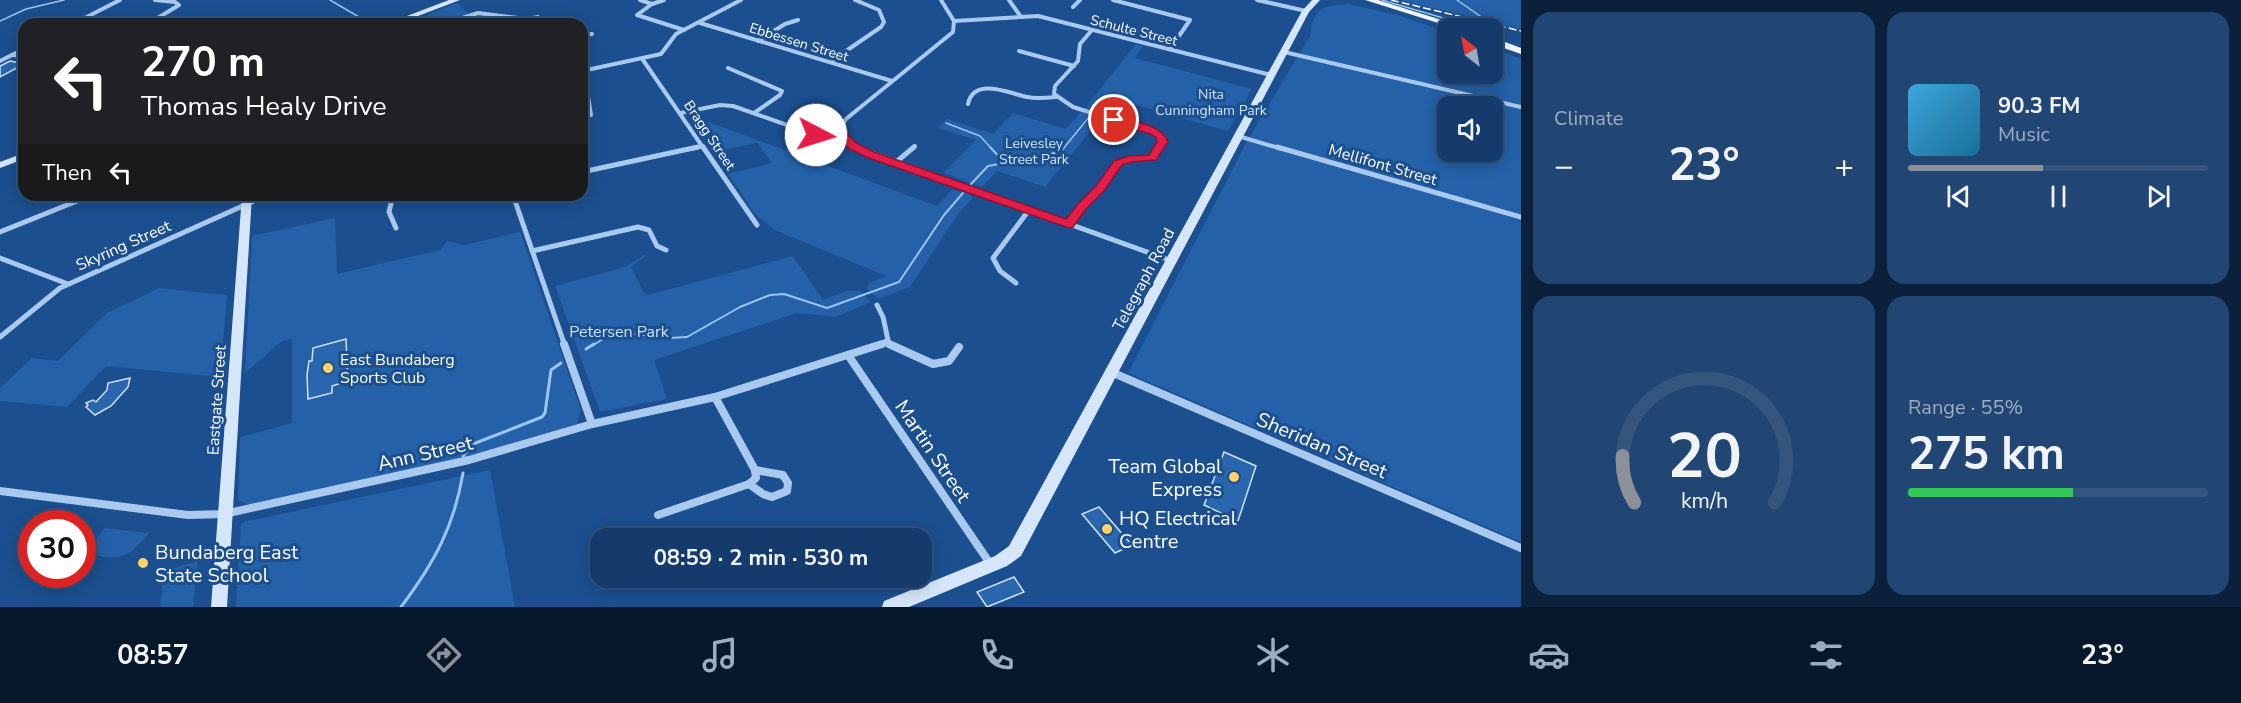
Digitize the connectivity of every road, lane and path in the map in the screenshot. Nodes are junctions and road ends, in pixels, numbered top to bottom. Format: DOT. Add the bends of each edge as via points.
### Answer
graph roads {
  1 [pos="120,0"];
  2 [pos="155,0"];
  3 [pos="456,0"];
  4 [pos="640,0"];
  5 [pos="664,0"];
  6 [pos="741,0"];
  7 [pos="855,0"];
  8 [pos="941,0"];
  9 [pos="1009,0"];
  10 [pos="1080,0"];
  11 [pos="1113,0"];
  12 [pos="1257,0"];
  13 [pos="1316,0"];
  14 [pos="1369,0"];
  15 [pos="652,4"];
  16 [pos="1073,7"];
  17 [pos="1305,11"];
  18 [pos="1021,17"];
  19 [pos="84,18"];
  20 [pos="158,18"];
  21 [pos="407,18"];
  22 [pos="463,18"];
  23 [pos="519,18"];
  24 [pos="798,20"];
  25 [pos="1437,20"];
  26 [pos="954,21"];
  27 [pos="700,22"];
  28 [pos="684,30"];
  29 [pos="1092,30"];
  30 [pos="588,34"];
  31 [pos="592,34"];
  32 [pos="758,40"];
  33 [pos="1503,44"];
  34 [pos="1170,49"];
  35 [pos="1019,51"];
  36 [pos="1521,51"];
  37 [pos="18,52"];
  38 [pos="1284,52"];
  39 [pos="12,55"];
  40 [pos="18,56"];
  41 [pos="643,60"];
  42 [pos="0,61"];
  43 [pos="830,62"];
  44 [pos="1074,66"];
  45 [pos="728,68"];
  46 [pos="588,70"];
  47 [pos="1271,75"];
  48 [pos="892,81"];
  49 [pos="788,90"];
  50 [pos="782,91"];
  51 [pos="1056,97"];
  52 [pos="588,99"];
  53 [pos="968,104"];
  54 [pos="1521,106"];
  55 [pos="681,113"];
  56 [pos="754,113"];
  57 [pos="591,116"];
  58 [pos="843,135"];
  59 [pos="1170,135"];
  60 [pos="1162,136"];
  61 [pos="1238,136"];
  62 [pos="703,146"];
  63 [pos="915,146"];
  64 [pos="18,157"];
  65 [pos="0,163"];
  66 [pos="895,163"];
  67 [pos="588,171"];
  68 [pos="77,201"];
  69 [pos="245,201"];
  70 [pos="247,201"];
  71 [pos="391,201"];
  72 [pos="515,201"];
  73 [pos="1029,210"];
  74 [pos="1521,217"];
  75 [pos="1069,224"];
  76 [pos="757,225"];
  77 [pos="396,228"];
  78 [pos="0,232"];
  79 [pos="666,250"];
  80 [pos="532,251"];
  81 [pos="0,258"];
  82 [pos="1172,261"];
  83 [pos="1016,283"];
  84 [pos="68,284"];
  85 [pos="877,305"];
  86 [pos="0,337"];
  87 [pos="885,342"];
  88 [pos="959,348"];
  89 [pos="848,356"];
  90 [pos="1111,372"];
  91 [pos="714,397"];
  92 [pos="592,424"];
  93 [pos="755,470"];
  94 [pos="749,484"];
  95 [pos="0,491"];
  96 [pos="224,514"];
  97 [pos="658,515"];
  98 [pos="1521,548"];
  99 [pos="992,565"];
  100 [pos="219,607"];
  101 [pos="890,607"];
  1 -- 19 [label="street"];
  2 -- 20 [label="street" via="178,3"];
  3 -- 21 [label="street"];
  4 -- 15 [label="street"];
  5 -- 15 [label="street"];
  6 -- 27 [label="street"];
  7 -- 43 [label="street" via="879,10 884,22"];
  8 -- 26 [label="street"];
  9 -- 18 [label="street"];
  10 -- 16 [label="street"];
  11 -- 34 [label="street" via="1190,19"];
  12 -- 17 [label="street"];
  13 -- 17 [label="street, Telegraph Road"];
  14 -- 25 [label="main road"];
  15 -- 28 [label="street" via="637,15"];
  17 -- 38 [label="street, Telegraph Road"];
  18 -- 26 [label="street, Schulte Street"];
  18 -- 29 [label="street, Schulte Street" via="1038,16"];
  22 -- 23 [label="street" via="478,13"];
  24 -- 32 [label="street"];
  26 -- 48 [label="street" via="947,38"];
  27 -- 28 [label="street"];
  27 -- 32 [label="street, Ebbessen Street"];
  28 -- 41 [label="street" via="671,39 661,54"];
  29 -- 34 [label="street, Schulte Street"];
  29 -- 44 [label="street" via="1080,44 1080,56"];
  30 -- 31 [label="street"];
  32 -- 43 [label="street, Ebbessen Street"];
  33 -- 36 [label="main road"];
  34 -- 47 [label="street, Schulte Street"];
  35 -- 44 [label="street"];
  37 -- 39 [label="street"];
  38 -- 47 [label="street, Telegraph Road"];
  38 -- 54 [label="street"];
  39 -- 40 [label="street"];
  39 -- 42 [label="street"];
  41 -- 46 [label="street"];
  41 -- 55 [label="street, Bragg Street"];
  43 -- 48 [label="street, Ebbessen Street"];
  44 -- 51 [label="street" via="1055,86"];
  45 -- 50 [label="street"];
  47 -- 61 [label="street, Telegraph Road"];
  48 -- 58 [label="street" via="846,119"];
  49 -- 50 [label="street"];
  50 -- 56 [label="street"];
  51 -- 53 [label="street" via="1032,98 986,85 976,91"];
  51 -- 60 [label="street" via="1073,107"];
  52 -- 57 [label="street"];
  55 -- 56 [label="street" via="724,105"];
  55 -- 62 [label="street, Bragg Street"];
  56 -- 58 [label="street" via="821,136"];
  58 -- 66 [label="street" via="855,147"];
  59 -- 60 [label="street"];
  60 -- 75 [label="street" via="1163,142 1152,158 1118,163"];
  61 -- 74 [label="street, Mellifont Street"];
  61 -- 82 [label="street, Telegraph Road"];
  62 -- 67 [label="street"];
  62 -- 76 [label="street, Bragg Street"];
  63 -- 66 [label="street"];
  64 -- 65 [label="street"];
  66 -- 73 [label="street"];
  68 -- 78 [label="street"];
  69 -- 84 [label="street, Skyring Street"];
  70 -- 96 [label="street, Eastgate Street"];
  71 -- 77 [label="street" via="388,212"];
  72 -- 80 [label="street"];
  73 -- 75 [label="street"];
  73 -- 83 [label="street" via="993,258 1000,271"];
  75 -- 82 [label="street"];
  79 -- 80 [label="street" via="657,246 649,230 638,227"];
  80 -- 92 [label="street"];
  81 -- 84 [label="street"];
  82 -- 90 [label="street, Telegraph Road"];
  84 -- 86 [label="street, Skyring Street" via="47,296"];
  85 -- 87 [label="street" via="888,333"];
  87 -- 88 [label="street" via="933,364 949,361"];
  87 -- 89 [label="street, Ann Street"];
  89 -- 91 [label="street, Ann Street"];
  89 -- 99 [label="street, Martin Street"];
  90 -- 98 [label="street, Sheridan Street"];
  90 -- 99 [label="street, Telegraph Road" via="1019,545 1011,555"];
  91 -- 92 [label="street, Ann Street"];
  91 -- 93 [label="street"];
  92 -- 96 [label="street, Ann Street" via="469,460"];
  93 -- 94 [label="street" via="756,478"];
  93 -- 94 [label="street" via="783,475 787,491 769,498"];
  94 -- 97 [label="street"];
  95 -- 96 [label="street, Ann Street" via="188,515"];
  96 -- 100 [label="street, Eastgate Street"];
  99 -- 101 [label="street, Telegraph Road"];
}
